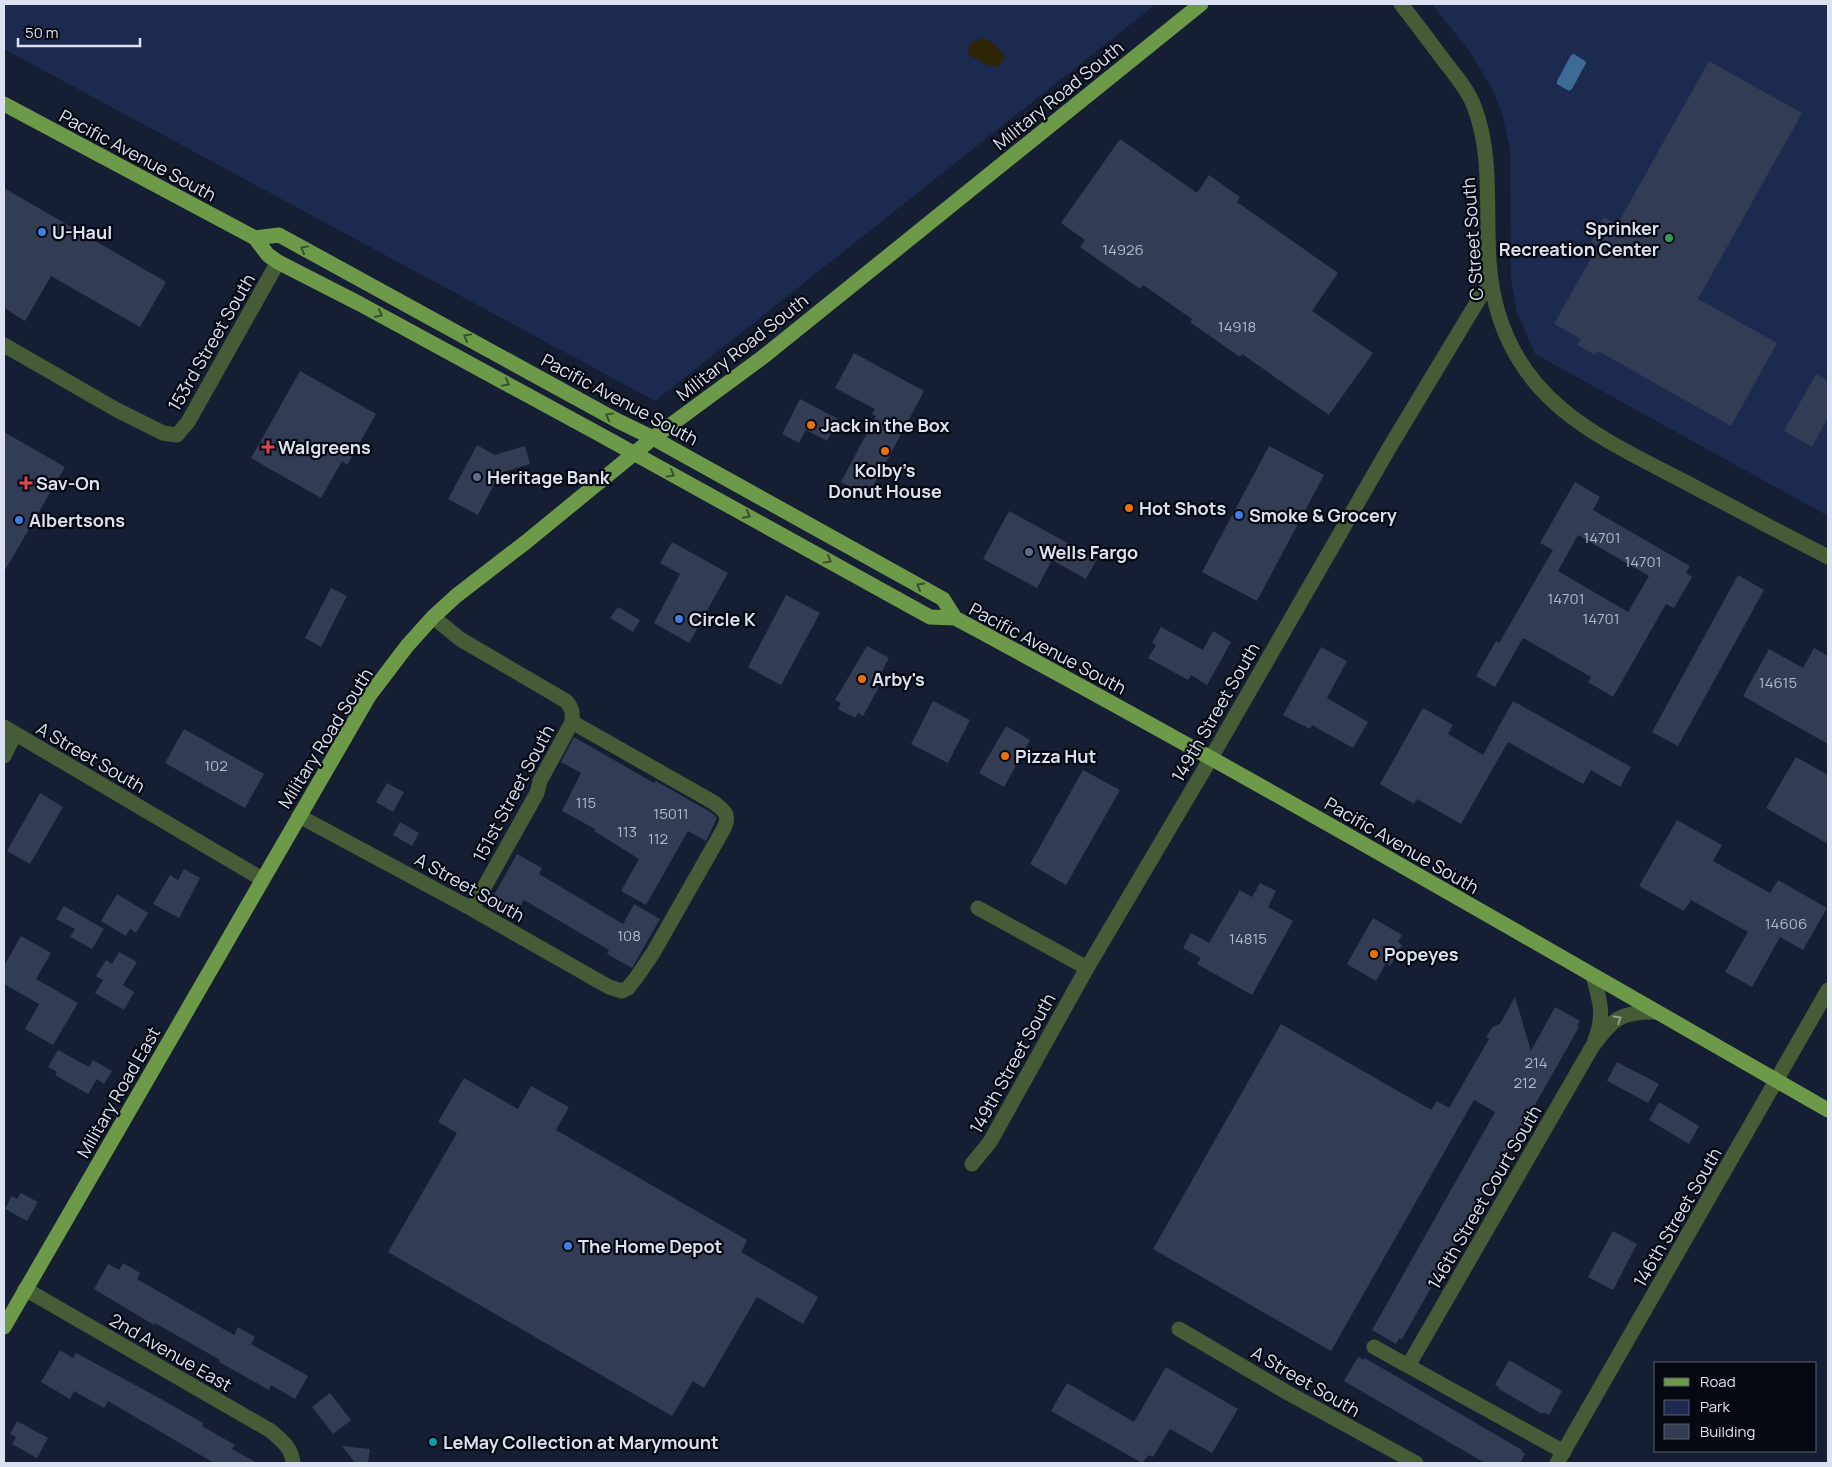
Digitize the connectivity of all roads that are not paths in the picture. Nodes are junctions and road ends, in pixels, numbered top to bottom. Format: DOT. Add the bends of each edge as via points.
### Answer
graph roads {
  1 [pos="1202,4"];
  2 [pos="1401,4"];
  3 [pos="4,104"];
  4 [pos="255,238"];
  5 [pos="278,262"];
  6 [pos="1491,279"];
  7 [pos="4,345"];
  8 [pos="653,438"];
  9 [pos="634,453"];
  10 [pos="1828,557"];
  11 [pos="433,617"];
  12 [pos="955,618"];
  13 [pos="572,722"];
  14 [pos="9,731"];
  15 [pos="4,756"];
  16 [pos="1210,758"];
  17 [pos="299,816"];
  18 [pos="262,879"];
  19 [pos="978,908"];
  20 [pos="472,909"];
  21 [pos="1087,968"];
  22 [pos="1593,976"];
  23 [pos="1828,990"];
  24 [pos="1655,1012"];
  25 [pos="1592,1047"];
  26 [pos="1777,1081"];
  27 [pos="1828,1110"];
  28 [pos="972,1164"];
  29 [pos="25,1290"];
  30 [pos="5,1322"];
  31 [pos="1180,1329"];
  32 [pos="1374,1347"];
  33 [pos="1408,1366"];
  34 [pos="293,1458"];
  35 [pos="1560,1458"];
  36 [pos="1416,1463"];
  1 -- 8 [label="main road, Military Road South" via="762,357"];
  2 -- 6 [label="street, C Street South" via="1473,104 1486,167"];
  3 -- 4 [label="main road, Pacific Avenue South"];
  4 -- 5 [label="main road, Pacific Avenue South"];
  8 -- 4 [label="main road, Pacific Avenue South, one-way" via="279,235"];
  5 -- 7 [label="street, 153rd Street South" via="188,422 177,435 163,433 117,410"];
  5 -- 9 [label="main road, Pacific Avenue South, one-way"];
  6 -- 10 [label="street, C Street South" via="1503,328 1515,352 1526,372 1563,412 1599,437"];
  6 -- 16 [label="street, 149th Street South"];
  8 -- 9 [label="main road, Military Road South"];
  12 -- 8 [label="main road, Pacific Avenue South, one-way" via="943,599"];
  9 -- 11 [label="main road, Military Road South"];
  9 -- 12 [label="main road, Pacific Avenue South, one-way" via="930,616"];
  11 -- 13 [label="street" via="460,639 566,701 572,707"];
  11 -- 17 [label="main road, Military Road South" via="369,696"];
  12 -- 16 [label="main road, Pacific Avenue South"];
  13 -- 20 [label="street, 151st Street South" via="540,781 537,793"];
  13 -- 20 [label="street, A Street South" via="722,808 727,822 723,830 653,953 628,988 622,990 609,987"];
  14 -- 15 [label="street"];
  14 -- 18 [label="street, A Street South"];
  16 -- 21 [label="street, 149th Street South"];
  16 -- 22 [label="main road, Pacific Avenue South"];
  17 -- 18 [label="main road, Military Road South"];
  17 -- 20 [label="street, A Street South"];
  18 -- 29 [label="main road, Military Road East"];
  19 -- 21 [label="street"];
  21 -- 28 [label="street, 149th Street South" via="990,1142"];
  22 -- 24 [label="main road, Pacific Avenue South"];
  22 -- 25 [label="street, 146th Street Court South" via="1602,1005"];
  23 -- 26 [label="street, 146th Street South"];
  25 -- 24 [label="street, 146th Street Court South, one-way" via="1608,1026 1620,1018 1632,1012"];
  24 -- 26 [label="main road, Pacific Avenue South"];
  25 -- 33 [label="street, 146th Street Court South"];
  26 -- 27 [label="main road, Pacific Avenue South"];
  26 -- 35 [label="street, 146th Street South"];
  29 -- 30 [label="main road, Military Road East"];
  29 -- 34 [label="street, 2nd Avenue East" via="271,1431 288,1446"];
  31 -- 36 [label="street, A Street South"];
  32 -- 33 [label="street"];
  33 -- 35 [label="street"];
}
